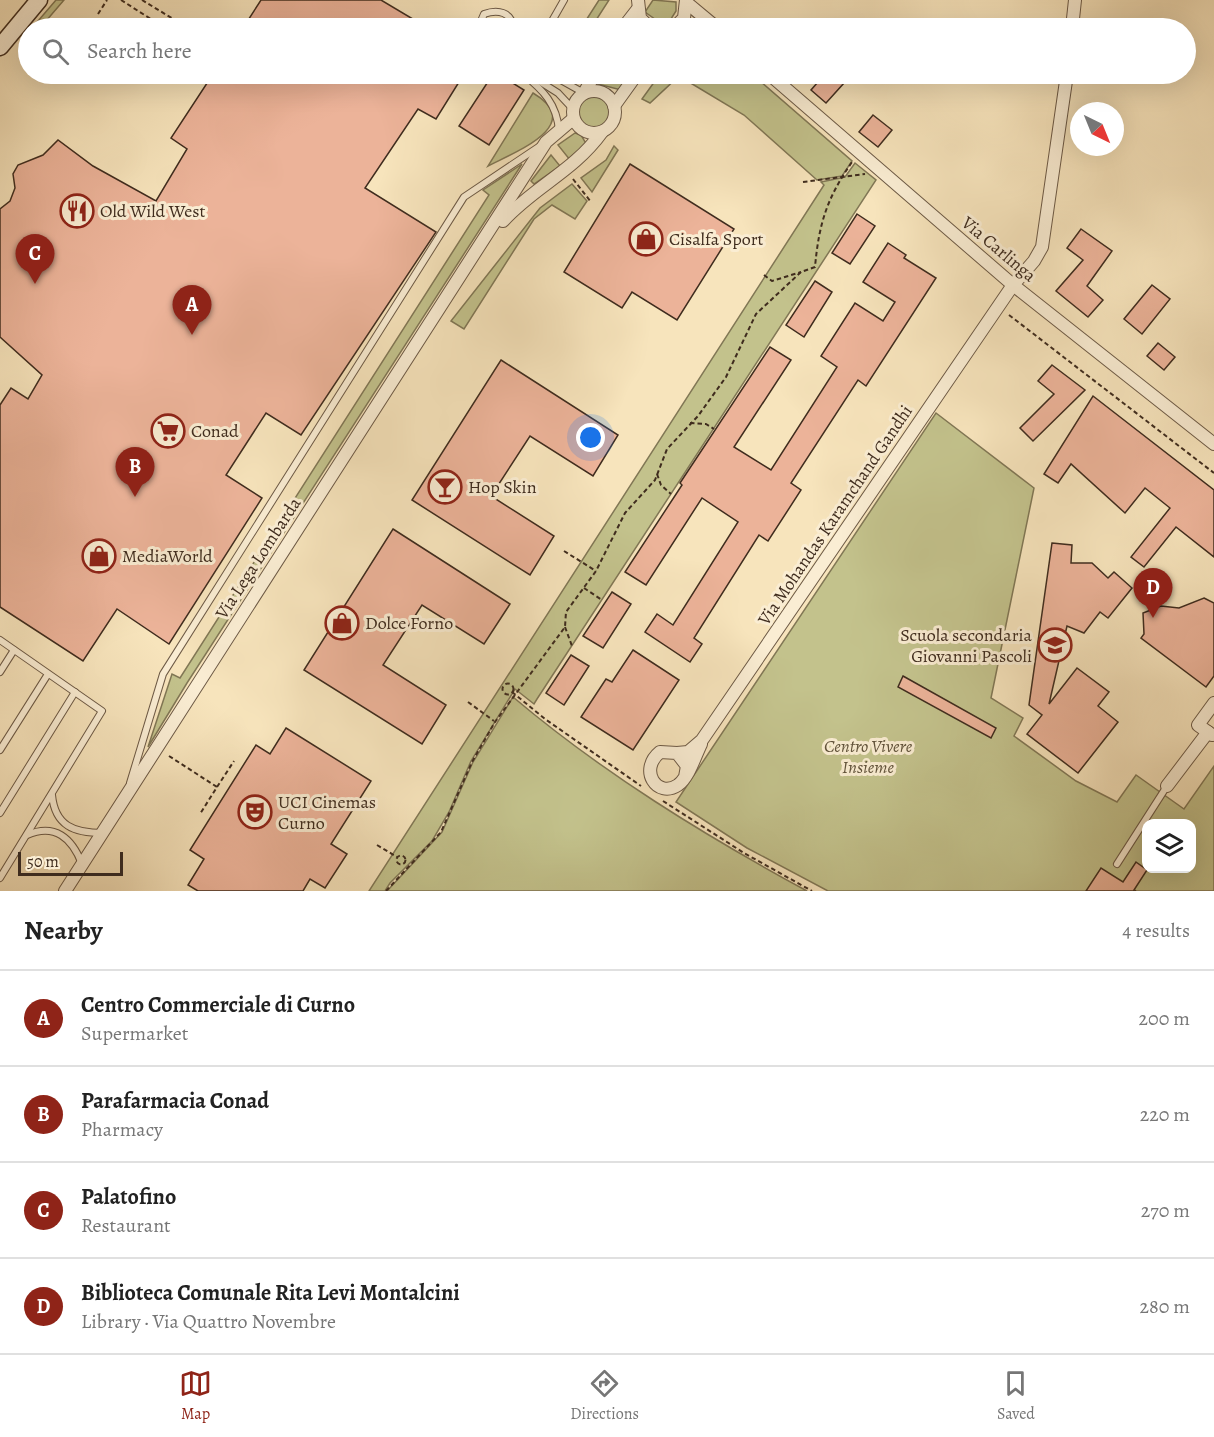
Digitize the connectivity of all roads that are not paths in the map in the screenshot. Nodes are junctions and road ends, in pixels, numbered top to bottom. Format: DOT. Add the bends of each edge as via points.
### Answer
graph roads {
  1 [pos="39,0"];
  2 [pos="564,0"];
  3 [pos="1075,0"];
  4 [pos="687,1"];
  5 [pos="638,5"];
  6 [pos="24,18"];
  7 [pos="482,18"];
  8 [pos="508,18"];
  9 [pos="554,18"];
  10 [pos="630,18"];
  11 [pos="684,18"];
  12 [pos="706,18"];
  13 [pos="1073,18"];
  14 [pos="18,25"];
  15 [pos="0,47"];
  16 [pos="536,84"];
  17 [pos="542,84"];
  18 [pos="568,84"];
  19 [pos="589,84"];
  20 [pos="630,84"];
  21 [pos="780,84"];
  22 [pos="1066,84"];
  23 [pos="584,93"];
  24 [pos="614,106"];
  25 [pos="573,114"];
  26 [pos="559,131"];
  27 [pos="602,132"];
  28 [pos="546,142"];
  29 [pos="482,244"];
  30 [pos="1013,285"];
  31 [pos="1214,444"];
  32 [pos="0,640"];
  33 [pos="14,650"];
  34 [pos="0,672"];
  35 [pos="48,674"];
  36 [pos="75,692"];
  37 [pos="1214,703"];
  38 [pos="1211,734"];
  39 [pos="702,740"];
  40 [pos="0,750"];
  41 [pos="677,753"];
  42 [pos="685,777"];
  43 [pos="1167,786"];
  44 [pos="51,794"];
  45 [pos="124,800"];
  46 [pos="0,813"];
  47 [pos="103,833"];
  48 [pos="26,835"];
  49 [pos="1117,864"];
  50 [pos="82,865"];
  51 [pos="1,875"];
  52 [pos="64,891"];
  1 -- 6 [label="street"];
  2 -- 9 [label="lane"];
  3 -- 13 [label="street"];
  4 -- 11 [label="street"];
  4 -- 12 [label="street"];
  5 -- 10 [label="street"];
  7 -- 8 [label="lane" via="494,10"];
  14 -- 15 [label="street"];
  16 -- 26 [label="lane" via="547,94 558,116"];
  17 -- 25 [label="lane" via="558,93"];
  18 -- 23 [label="lane"];
  19 -- 23 [label="street, Via Lega Lombarda"];
  20 -- 24 [label="street, Via Lega Lombarda"];
  21 -- 30 [label="street, Via Carlinga"];
  22 -- 30 [label="street, Via Mohandas Karamchand Gandhi" via="1042,247"];
  23 -- 24 [label="street" via="602,92"];
  23 -- 25 [label="street, Via Lega Lombarda"];
  24 -- 27 [label="street, Via Lega Lombarda" via="611,124"];
  25 -- 26 [label="street, Via Lega Lombarda"];
  25 -- 27 [label="street" via="582,130"];
  26 -- 28 [label="street, Via Lega Lombarda"];
  27 -- 29 [label="street, Via Lega Lombarda" via="586,154 518,204"];
  28 -- 29 [label="street, Via Lega Lombarda"];
  28 -- 45 [label="lane" via="464,196 163,674"];
  29 -- 45 [label="street, Via Lega Lombarda"];
  30 -- 31 [label="street, Via Carlinga"];
  30 -- 39 [label="street, Via Mohandas Karamchand Gandhi"];
  32 -- 33 [label="lane"];
  33 -- 34 [label="lane"];
  33 -- 35 [label="lane"];
  35 -- 36 [label="lane"];
  35 -- 40 [label="lane"];
  36 -- 44 [label="lane" via="102,711"];
  36 -- 46 [label="lane"];
  37 -- 38 [label="street" via="1198,725"];
  38 -- 43 [label="street"];
  39 -- 41 [label="street, Via Mohandas Karamchand Gandhi" via="688,752"];
  39 -- 42 [label="street"];
  41 -- 42 [label="street" via="687,766"];
  41 -- 42 [label="street, Via Mohandas Karamchand Gandhi" via="660,752 652,758 651,778 659,786 671,788"];
  43 -- 49 [label="lane"];
  44 -- 47 [label="lane" via="58,819 68,828 80,833"];
  44 -- 48 [label="lane"];
  45 -- 47 [label="street, Via Lega Lombarda"];
  47 -- 50 [label="street, Via Lega Lombarda"];
  48 -- 50 [label="lane" via="38,830 63,835 73,843"];
  48 -- 51 [label="lane"];
  50 -- 52 [label="street, Via Lega Lombarda"];
}
